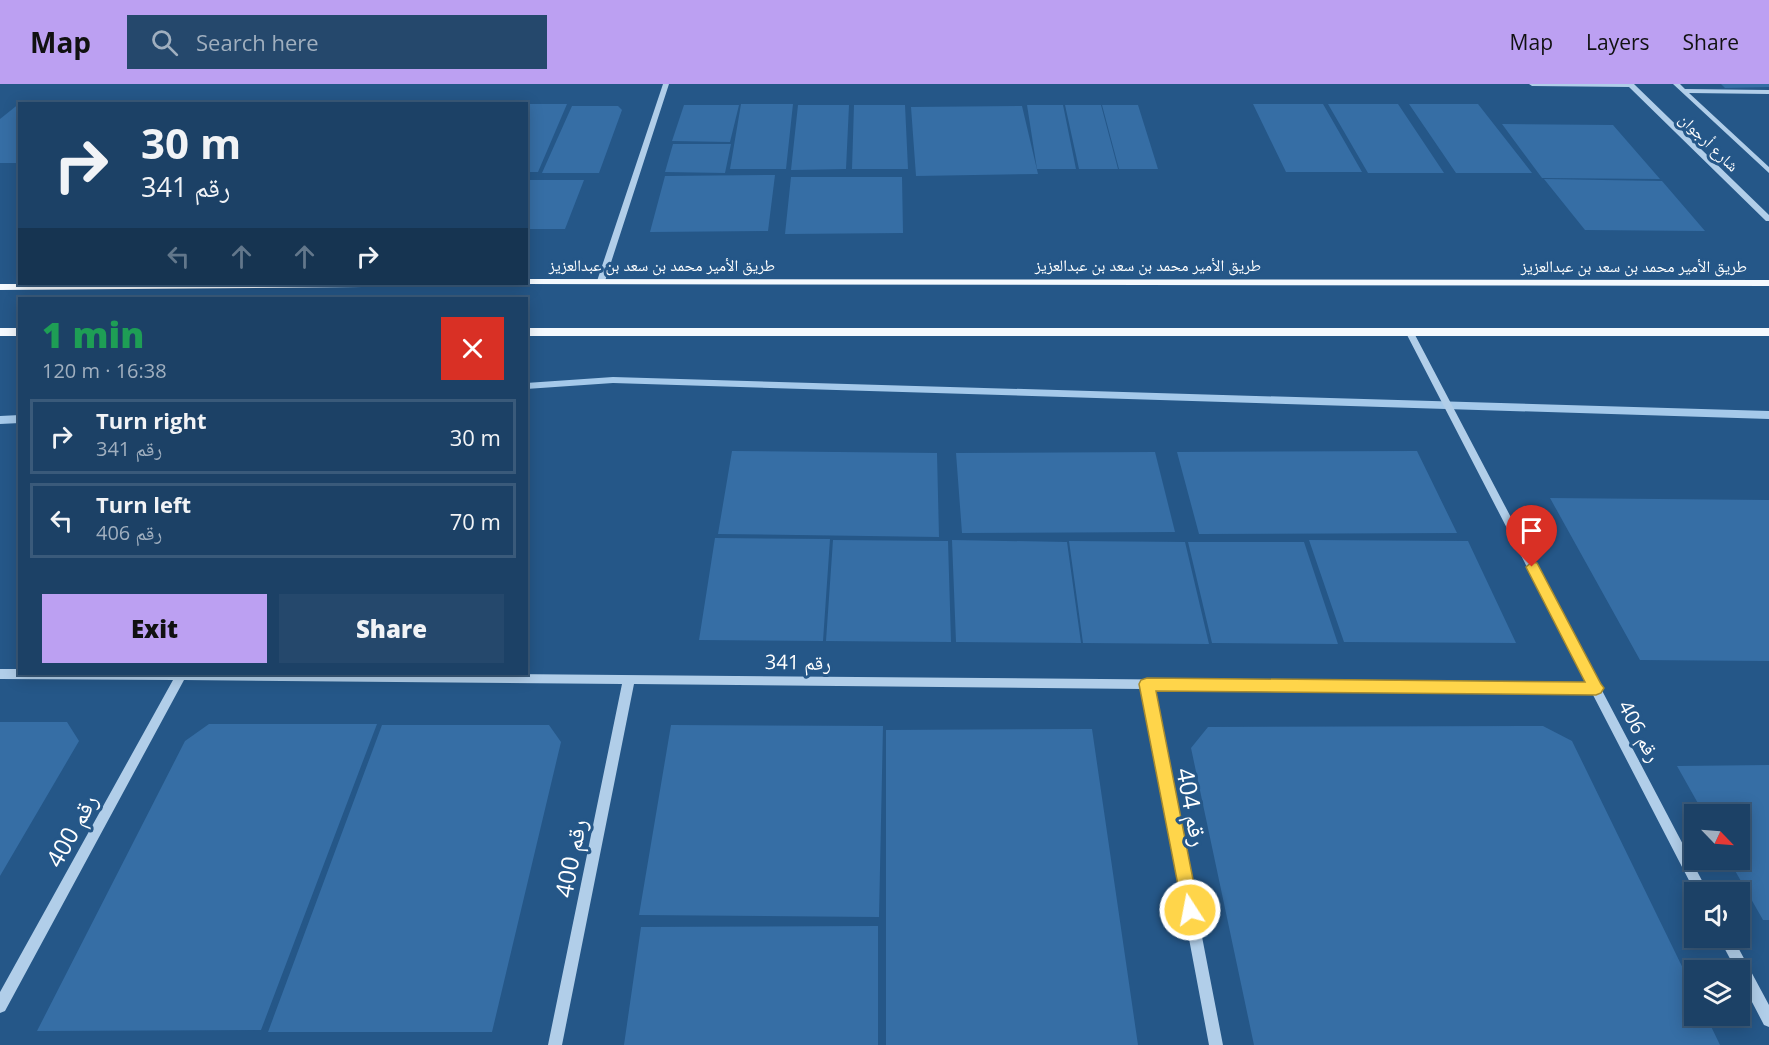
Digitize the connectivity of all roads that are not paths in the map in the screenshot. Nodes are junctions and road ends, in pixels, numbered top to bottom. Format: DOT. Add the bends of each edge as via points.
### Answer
graph roads {
  1 [pos="666,84"];
  2 [pos="1532,84"];
  3 [pos="1676,84"];
  4 [pos="1631,85"];
  5 [pos="1684,91"];
  6 [pos="1769,92"];
  7 [pos="1769,171"];
  8 [pos="1768,218"];
  9 [pos="600,281"];
  10 [pos="528,282"];
  11 [pos="1769,283"];
  12 [pos="241,285"];
  13 [pos="0,287"];
  14 [pos="0,332"];
  15 [pos="18,332"];
  16 [pos="528,332"];
  17 [pos="1769,332"];
  18 [pos="1410,333"];
  19 [pos="0,674"];
  20 [pos="18,674"];
  21 [pos="90,675"];
  22 [pos="181,676"];
  23 [pos="629,680"];
  24 [pos="1147,684"];
  25 [pos="1596,688"];
  26 [pos="1697,882"];
  27 [pos="1731,948"];
  28 [pos="0,1006"];
  29 [pos="1769,1020"];
  30 [pos="555,1045"];
  31 [pos="1216,1045"];
  1 -- 9 [label="street"];
  2 -- 4 [label="street"];
  3 -- 5 [label="street, شارع أرجوان"];
  4 -- 8 [label="street, شارع أرجوان"];
  5 -- 6 [label="street"];
  5 -- 7 [label="street, شارع أرجوان"];
  9 -- 10 [label="main road, طريق الأمير محمد بن سعد بن عبدالعزيز"];
  9 -- 11 [label="main road, طريق الأمير محمد بن سعد بن عبدالعزيز"];
  12 -- 13 [label="main road"];
  14 -- 15 [label="main road"];
  16 -- 18 [label="main road"];
  17 -- 18 [label="main road"];
  18 -- 25 [label="street, رقم 406"];
  19 -- 20 [label="street, رقم 341"];
  21 -- 22 [label="street, رقم 341"];
  22 -- 23 [label="street, رقم 341"];
  22 -- 28 [label="street, رقم 400"];
  23 -- 24 [label="street, رقم 341"];
  23 -- 30 [label="street, رقم 400"];
  24 -- 25 [label="street, رقم 341"];
  24 -- 31 [label="street, رقم 404"];
  25 -- 26 [label="street, رقم 406"];
  27 -- 29 [label="street"];
}
